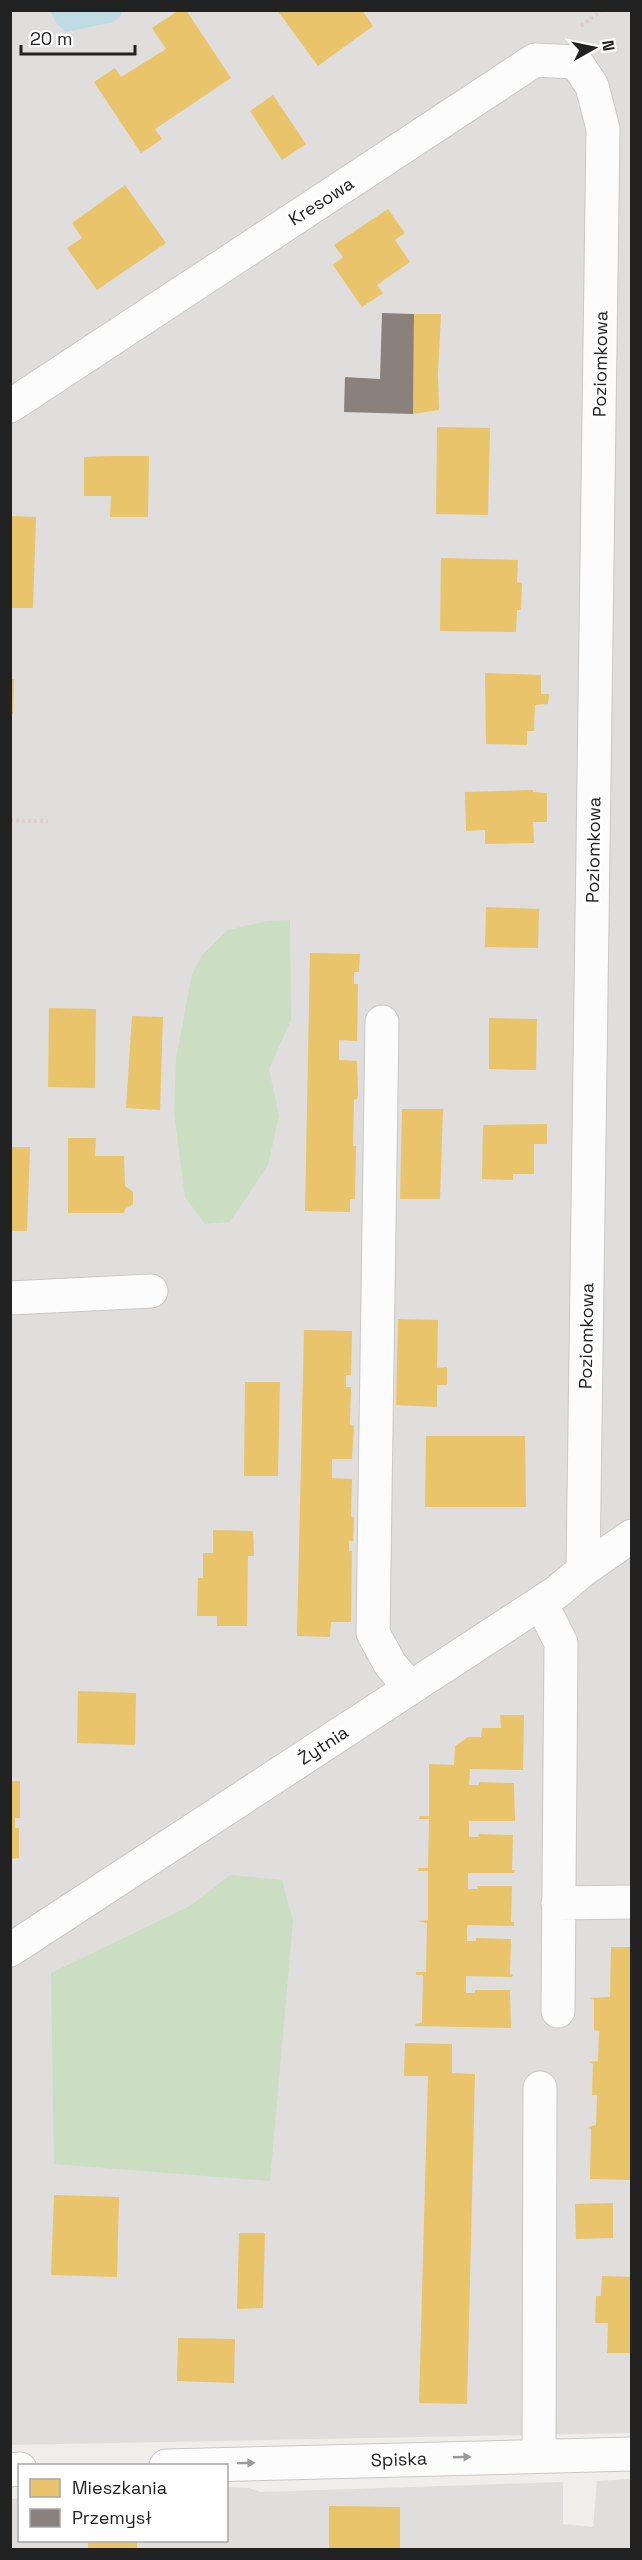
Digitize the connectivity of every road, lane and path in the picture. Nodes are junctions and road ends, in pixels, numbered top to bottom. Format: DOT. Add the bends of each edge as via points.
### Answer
graph roads {
  1 [pos="603,129"];
  2 [pos="10,406"];
  3 [pos="10,820"];
  4 [pos="48,822"];
  5 [pos="382,1022"];
  6 [pos="151,1291"];
  7 [pos="10,1298"];
  8 [pos="632,1536"];
  9 [pos="583,1570"];
  10 [pos="541,1603"];
  11 [pos="410,1688"];
  12 [pos="632,1902"];
  13 [pos="558,1903"];
  14 [pos="10,1950"];
  15 [pos="558,2011"];
  16 [pos="540,2088"];
  17 [pos="632,2454"];
  18 [pos="539,2455"];
  19 [pos="228,2464"];
  1 -- 2 [label="street, Kresowa" via="592,86 576,62 535,60"];
  1 -- 9 [label="street, Poziomkowa"];
  3 -- 4 [label="path"];
  5 -- 11 [label="street" via="373,1633 390,1664"];
  6 -- 7 [label="street"];
  8 -- 9 [label="street, Żytnia"];
  9 -- 10 [label="street, Żytnia"];
  10 -- 11 [label="street, Żytnia"];
  10 -- 13 [label="street" via="561,1643"];
  11 -- 14 [label="street, Żytnia"];
  12 -- 13 [label="street"];
  13 -- 15 [label="street"];
  16 -- 18 [label="street"];
  17 -- 18 [label="street, Spiska"];
  19 -- 18 [label="street, Spiska, one-way"];
}
